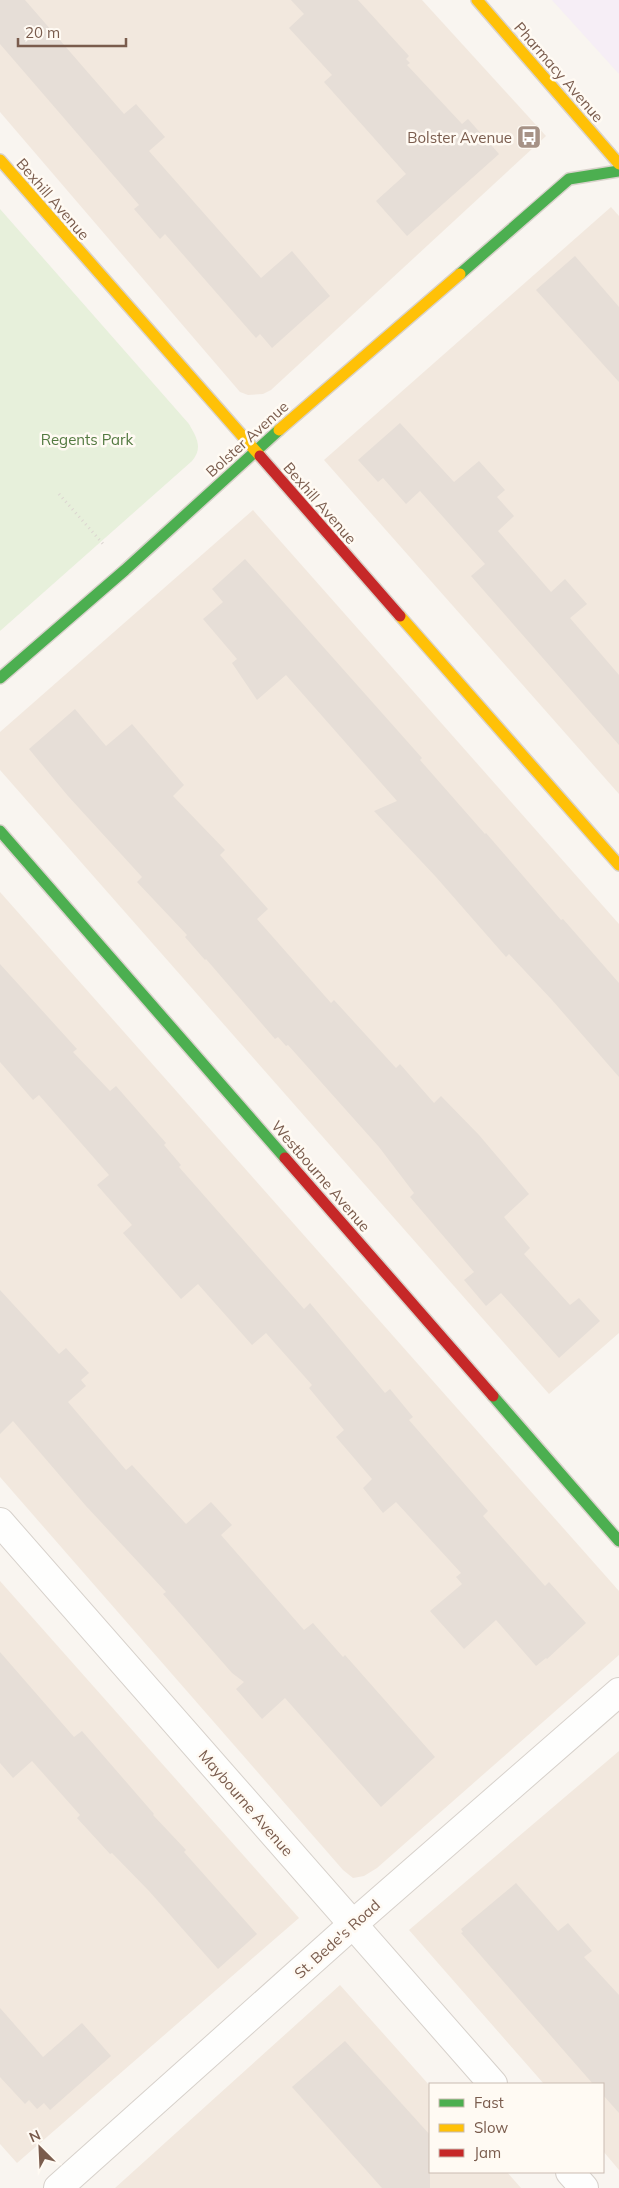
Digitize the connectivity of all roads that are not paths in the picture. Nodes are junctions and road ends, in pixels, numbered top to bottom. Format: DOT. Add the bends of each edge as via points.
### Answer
graph roads {
  1 [pos="476,0"];
  2 [pos="0,160"];
  3 [pos="619,164"];
  4 [pos="619,171"];
  5 [pos="255,451"];
  6 [pos="0,678"];
  7 [pos="0,832"];
  8 [pos="619,865"];
  9 [pos="0,1522"];
  10 [pos="619,1541"];
  11 [pos="619,1692"];
  12 [pos="352,1925"];
  13 [pos="492,2083"];
  14 [pos="571,2173"];
  15 [pos="58,2188"];
  16 [pos="584,2188"];
  1 -- 3 [label="street, Pharmacy Avenue"];
  2 -- 5 [label="street, Bexhill Avenue"];
  4 -- 5 [label="street, Bolster Avenue" via="569,178"];
  5 -- 6 [label="street, Bolster Avenue"];
  5 -- 8 [label="street, Bexhill Avenue"];
  7 -- 10 [label="street, Westbourne Avenue"];
  9 -- 12 [label="street, Maybourne Avenue"];
  11 -- 12 [label="street, St. Bede's Road"];
  12 -- 13 [label="street, Maybourne Avenue"];
  12 -- 15 [label="street, St. Bede's Road"];
  14 -- 16 [label="street"];
}
